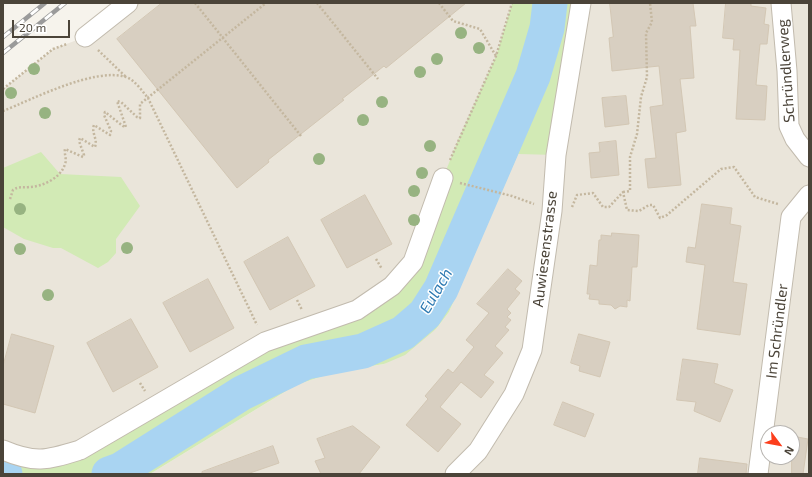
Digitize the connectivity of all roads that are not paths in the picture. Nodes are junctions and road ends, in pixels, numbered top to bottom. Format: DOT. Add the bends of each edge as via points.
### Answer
graph roads {
  1 [pos="128,3"];
  2 [pos="581,3"];
  3 [pos="781,3"];
  4 [pos="84,37"];
  5 [pos="809,156"];
  6 [pos="449,180"];
  7 [pos="809,195"];
  8 [pos="3,450"];
  9 [pos="455,474"];
  10 [pos="758,474"];
  1 -- 4 [label="street"];
  2 -- 9 [label="street, Auwiesenstrasse" via="556,155 552,211 532,350 514,394 478,452"];
  3 -- 5 [label="street, Schründlerweg" via="789,126 795,139"];
  6 -- 8 [label="street" via="413,262 392,286 357,310 265,342 80,450 50,460 22,458"];
  7 -- 10 [label="street, Im Schründler" via="791,217"];
}
